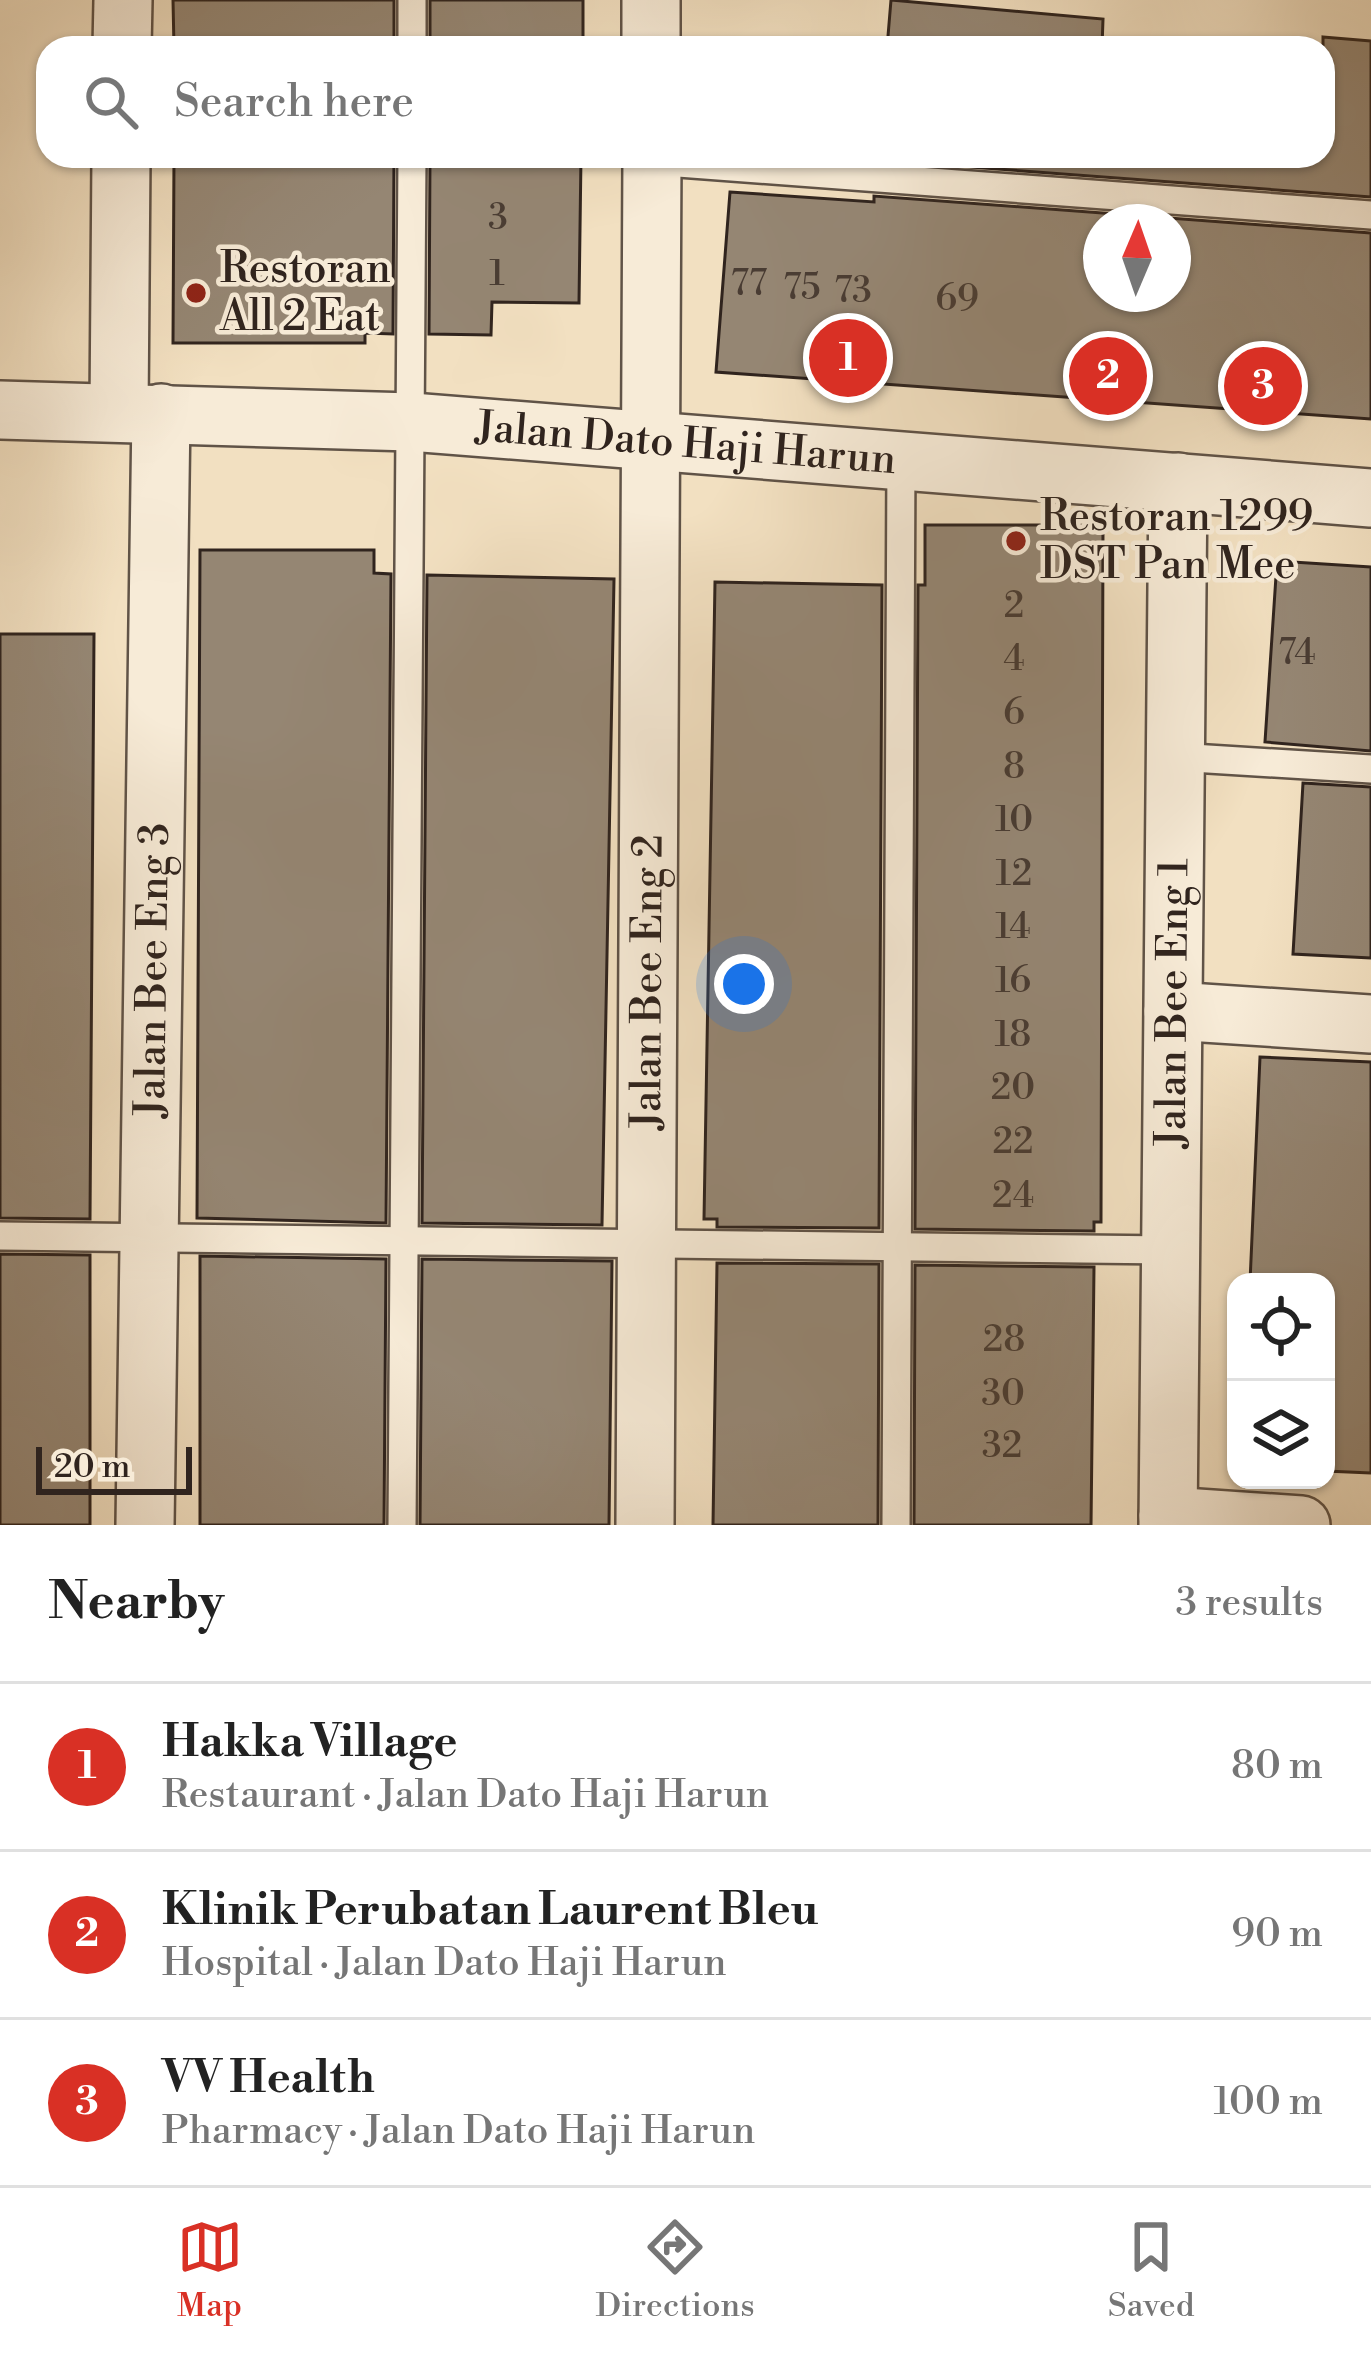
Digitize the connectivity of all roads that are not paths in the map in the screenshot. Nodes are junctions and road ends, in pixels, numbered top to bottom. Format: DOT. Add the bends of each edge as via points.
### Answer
graph roads {
  1 [pos="123,0"];
  2 [pos="412,0"];
  3 [pos="651,0"];
  4 [pos="122,36"];
  5 [pos="412,36"];
  6 [pos="651,36"];
  7 [pos="122,168"];
  8 [pos="412,168"];
  9 [pos="652,168"];
  10 [pos="768,168"];
  11 [pos="1371,215"];
  12 [pos="0,410"];
  13 [pos="140,412"];
  14 [pos="411,422"];
  15 [pos="654,438"];
  16 [pos="901,459"];
  17 [pos="1178,482"];
  18 [pos="1371,498"];
  19 [pos="1176,757"];
  20 [pos="1371,769"];
  21 [pos="1173,1011"];
  22 [pos="1371,1024"];
  23 [pos="0,1236"];
  24 [pos="150,1238"];
  25 [pos="404,1241"];
  26 [pos="648,1244"];
  27 [pos="897,1246"];
  28 [pos="1171,1250"];
  29 [pos="1168,1520"];
  30 [pos="146,1525"];
  31 [pos="402,1525"];
  32 [pos="645,1525"];
  33 [pos="896,1525"];
  34 [pos="1301,1525"];
  1 -- 4 [label="street"];
  2 -- 5 [label="lane"];
  3 -- 6 [label="street"];
  7 -- 13 [label="street, Jalan Bee Eng 3"];
  8 -- 14 [label="lane"];
  9 -- 15 [label="street, Jalan Bee Eng 2"];
  10 -- 11 [label="lane"];
  12 -- 13 [label="street, Jalan Dato Haji Harun"];
  13 -- 14 [label="street, Jalan Dato Haji Harun"];
  13 -- 24 [label="street, Jalan Bee Eng 3"];
  14 -- 15 [label="street, Jalan Dato Haji Harun"];
  14 -- 25 [label="lane"];
  15 -- 16 [label="street, Jalan Dato Haji Harun"];
  15 -- 26 [label="street, Jalan Bee Eng 2"];
  16 -- 17 [label="street, Jalan Dato Haji Harun"];
  16 -- 27 [label="lane"];
  17 -- 18 [label="street, Jalan Dato Haji Harun"];
  17 -- 19 [label="street, Jalan Bee Eng 1"];
  19 -- 20 [label="lane"];
  19 -- 21 [label="street, Jalan Bee Eng 1"];
  21 -- 22 [label="street"];
  21 -- 28 [label="street, Jalan Bee Eng 1"];
  23 -- 24 [label="lane"];
  24 -- 25 [label="lane"];
  24 -- 30 [label="street, Jalan Bee Eng 3"];
  25 -- 26 [label="lane"];
  25 -- 31 [label="lane"];
  26 -- 27 [label="lane"];
  26 -- 32 [label="street, Jalan Bee Eng 2"];
  27 -- 28 [label="lane"];
  27 -- 33 [label="lane"];
  28 -- 29 [label="street, Jalan Bee Eng 1"];
  29 -- 34 [label="street"];
}
